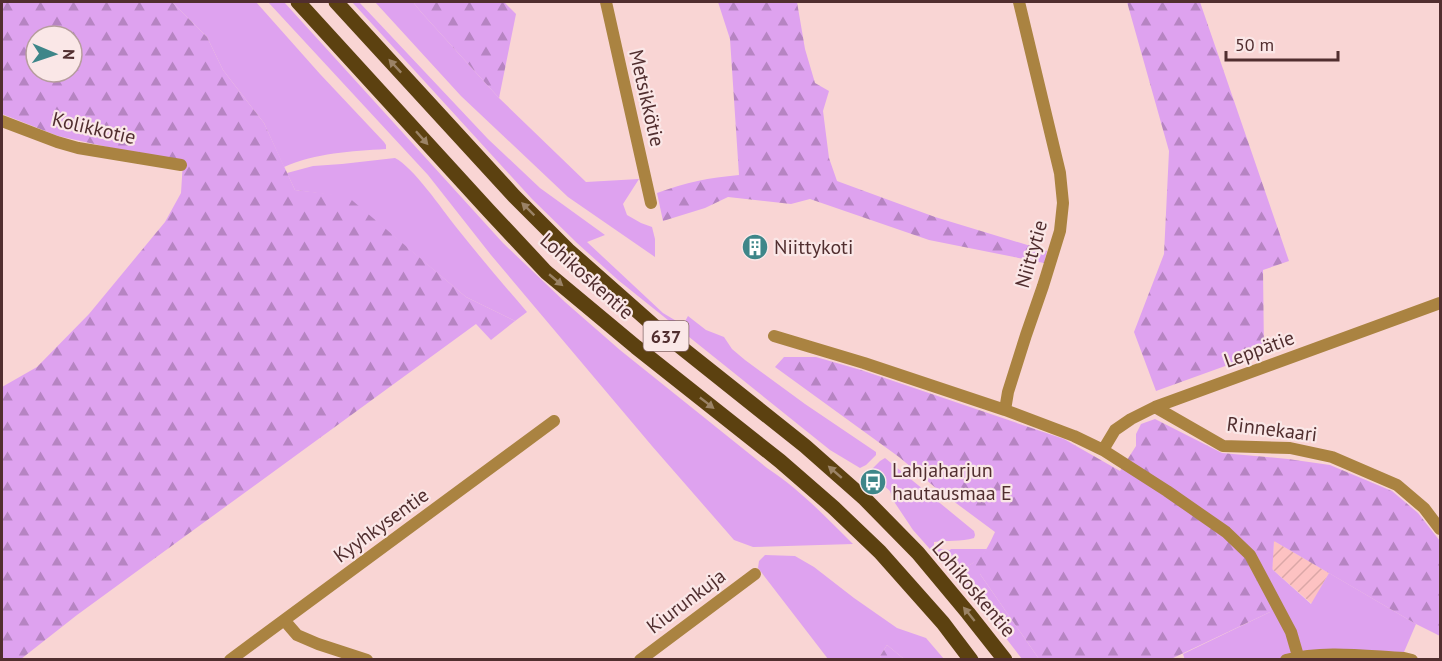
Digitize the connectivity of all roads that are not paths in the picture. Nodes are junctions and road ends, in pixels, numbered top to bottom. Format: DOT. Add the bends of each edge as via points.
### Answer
graph roads {
  1 [pos="298,2"];
  2 [pos="336,2"];
  3 [pos="606,2"];
  4 [pos="1019,2"];
  5 [pos="2,121"];
  6 [pos="181,165"];
  7 [pos="651,203"];
  8 [pos="1440,303"];
  9 [pos="774,336"];
  10 [pos="1155,407"];
  11 [pos="1005,410"];
  12 [pos="554,422"];
  13 [pos="1103,450"];
  14 [pos="1440,529"];
  15 [pos="755,574"];
  16 [pos="284,620"];
  17 [pos="1292,658"];
  18 [pos="230,660"];
  19 [pos="367,660"];
  20 [pos="640,660"];
  21 [pos="971,660"];
  22 [pos="1005,660"];
  23 [pos="1412,660"];
  1 -- 21 [label="main road, Lohikoskentie / 637, one-way" via="546,272 834,508 944,623"];
  22 -- 2 [label="main road, Lohikoskentie / 637, one-way" via="925,562 865,499 568,250"];
  3 -- 7 [label="street, Metsikkötie"];
  4 -- 11 [label="street, Niittytie" via="1060,173 1063,203 1060,231"];
  5 -- 6 [label="street, Kolikkotie" via="78,148"];
  8 -- 10 [label="street, Leppätie"];
  9 -- 11 [label="street"];
  10 -- 13 [label="street, Leppätie" via="1115,430"];
  10 -- 14 [label="street, Rinnekaari" via="1223,446 1290,448 1332,457 1396,485 1424,508"];
  11 -- 13 [label="street"];
  12 -- 16 [label="street, Kyyhkysentie"];
  13 -- 17 [label="street" via="1226,532 1250,555 1291,632"];
  15 -- 20 [label="street, Kiurunkuja"];
  16 -- 18 [label="street, Kyyhkysentie"];
  16 -- 19 [label="street" via="297,635"];
  17 -- 23 [label="street" via="1329,653"];
}
